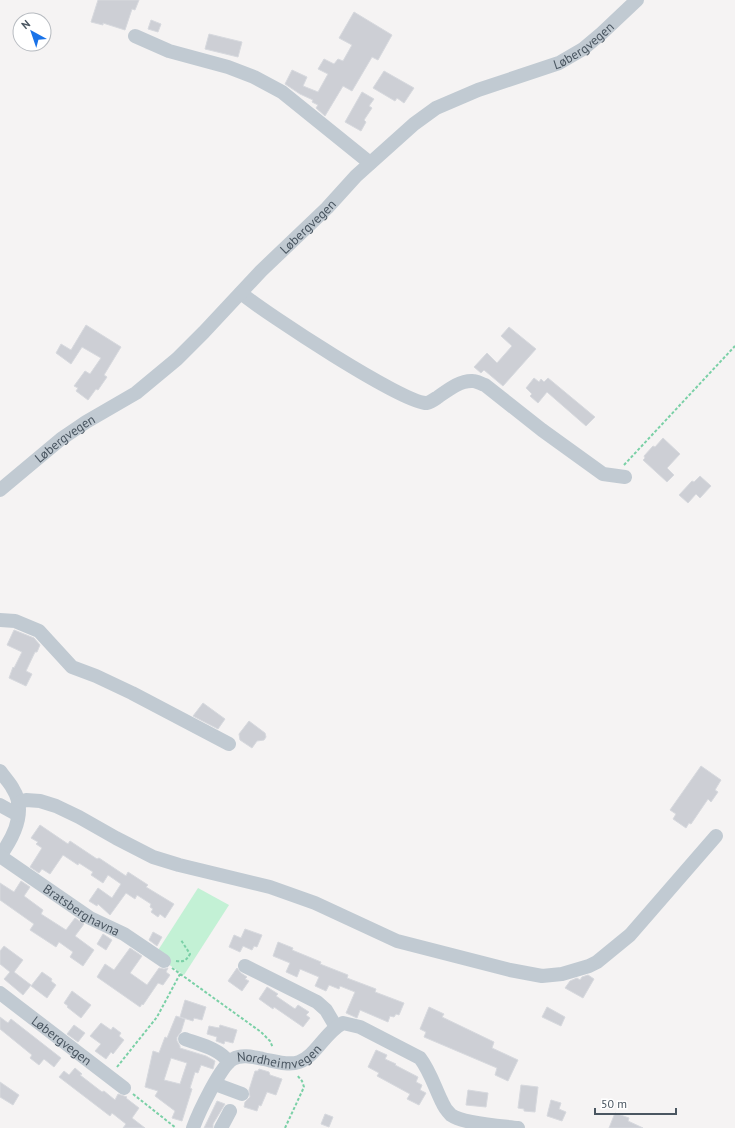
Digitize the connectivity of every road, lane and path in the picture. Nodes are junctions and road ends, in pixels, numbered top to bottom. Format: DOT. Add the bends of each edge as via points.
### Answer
graph roads {
  1 [pos="637,0"];
  2 [pos="135,36"];
  3 [pos="370,163"];
  4 [pos="241,293"];
  5 [pos="735,346"];
  6 [pos="619,477"];
  7 [pos="0,490"];
  8 [pos="0,620"];
  9 [pos="229,744"];
  10 [pos="0,771"];
  11 [pos="0,805"];
  12 [pos="18,809"];
  13 [pos="716,836"];
  14 [pos="0,856"];
  15 [pos="181,940"];
  16 [pos="164,961"];
  17 [pos="245,966"];
  18 [pos="180,974"];
  19 [pos="0,993"];
  20 [pos="336,1027"];
  21 [pos="185,1039"];
  22 [pos="229,1062"];
  23 [pos="281,1062"];
  24 [pos="109,1077"];
  25 [pos="215,1084"];
  26 [pos="124,1088"];
  27 [pos="242,1094"];
  28 [pos="230,1111"];
  29 [pos="176,1128"];
  30 [pos="193,1128"];
  31 [pos="221,1128"];
  32 [pos="285,1128"];
  33 [pos="518,1128"];
  1 -- 3 [label="street, Løbergvegen" via="583,49 559,63 478,90 436,108"];
  2 -- 3 [label="street" via="170,51 228,67 282,92"];
  3 -- 4 [label="street, Løbergvegen"];
  4 -- 6 [label="street" via="354,368 413,399 427,403 464,382 474,381 485,385 604,474"];
  4 -- 7 [label="street, Løbergvegen" via="177,359 136,393 61,439"];
  5 -- 6 [label="path"];
  8 -- 9 [label="street" via="15,621 39,631 72,667 132,693"];
  10 -- 12 [label="street" via="17,796"];
  11 -- 12 [label="street"];
  12 -- 13 [label="street" via="26,800 40,800 79,817 153,857 270,887 316,903 397,941 542,976 562,974 597,962 630,935"];
  12 -- 14 [label="street" via="15,832"];
  14 -- 16 [label="street, Bratsberghavna" via="90,918 124,934"];
  15 -- 16 [label="path" via="190,954 186,960"];
  16 -- 18 [label="path"];
  17 -- 20 [label="street" via="316,1002 326,1010"];
  18 -- 23 [label="path" via="261,1032"];
  18 -- 24 [label="path" via="157,1017"];
  19 -- 24 [label="street, Løbergvegen"];
  20 -- 23 [label="street, Nordheimvegen" via="307,1058 297,1063"];
  20 -- 33 [label="street, Nordheimvegen" via="343,1023 360,1027 420,1058 442,1103 452,1115 468,1121"];
  21 -- 22 [label="street" via="216,1050"];
  22 -- 23 [label="street, Nordheimvegen" via="249,1056"];
  22 -- 25 [label="street, Nordheimvegen"];
  23 -- 32 [label="path" via="302,1081 304,1087"];
  24 -- 26 [label="street, Løbergvegen"];
  25 -- 27 [label="street"];
  25 -- 30 [label="street, Nordheimvegen"];
  26 -- 29 [label="path"];
  28 -- 31 [label="street"];
}
